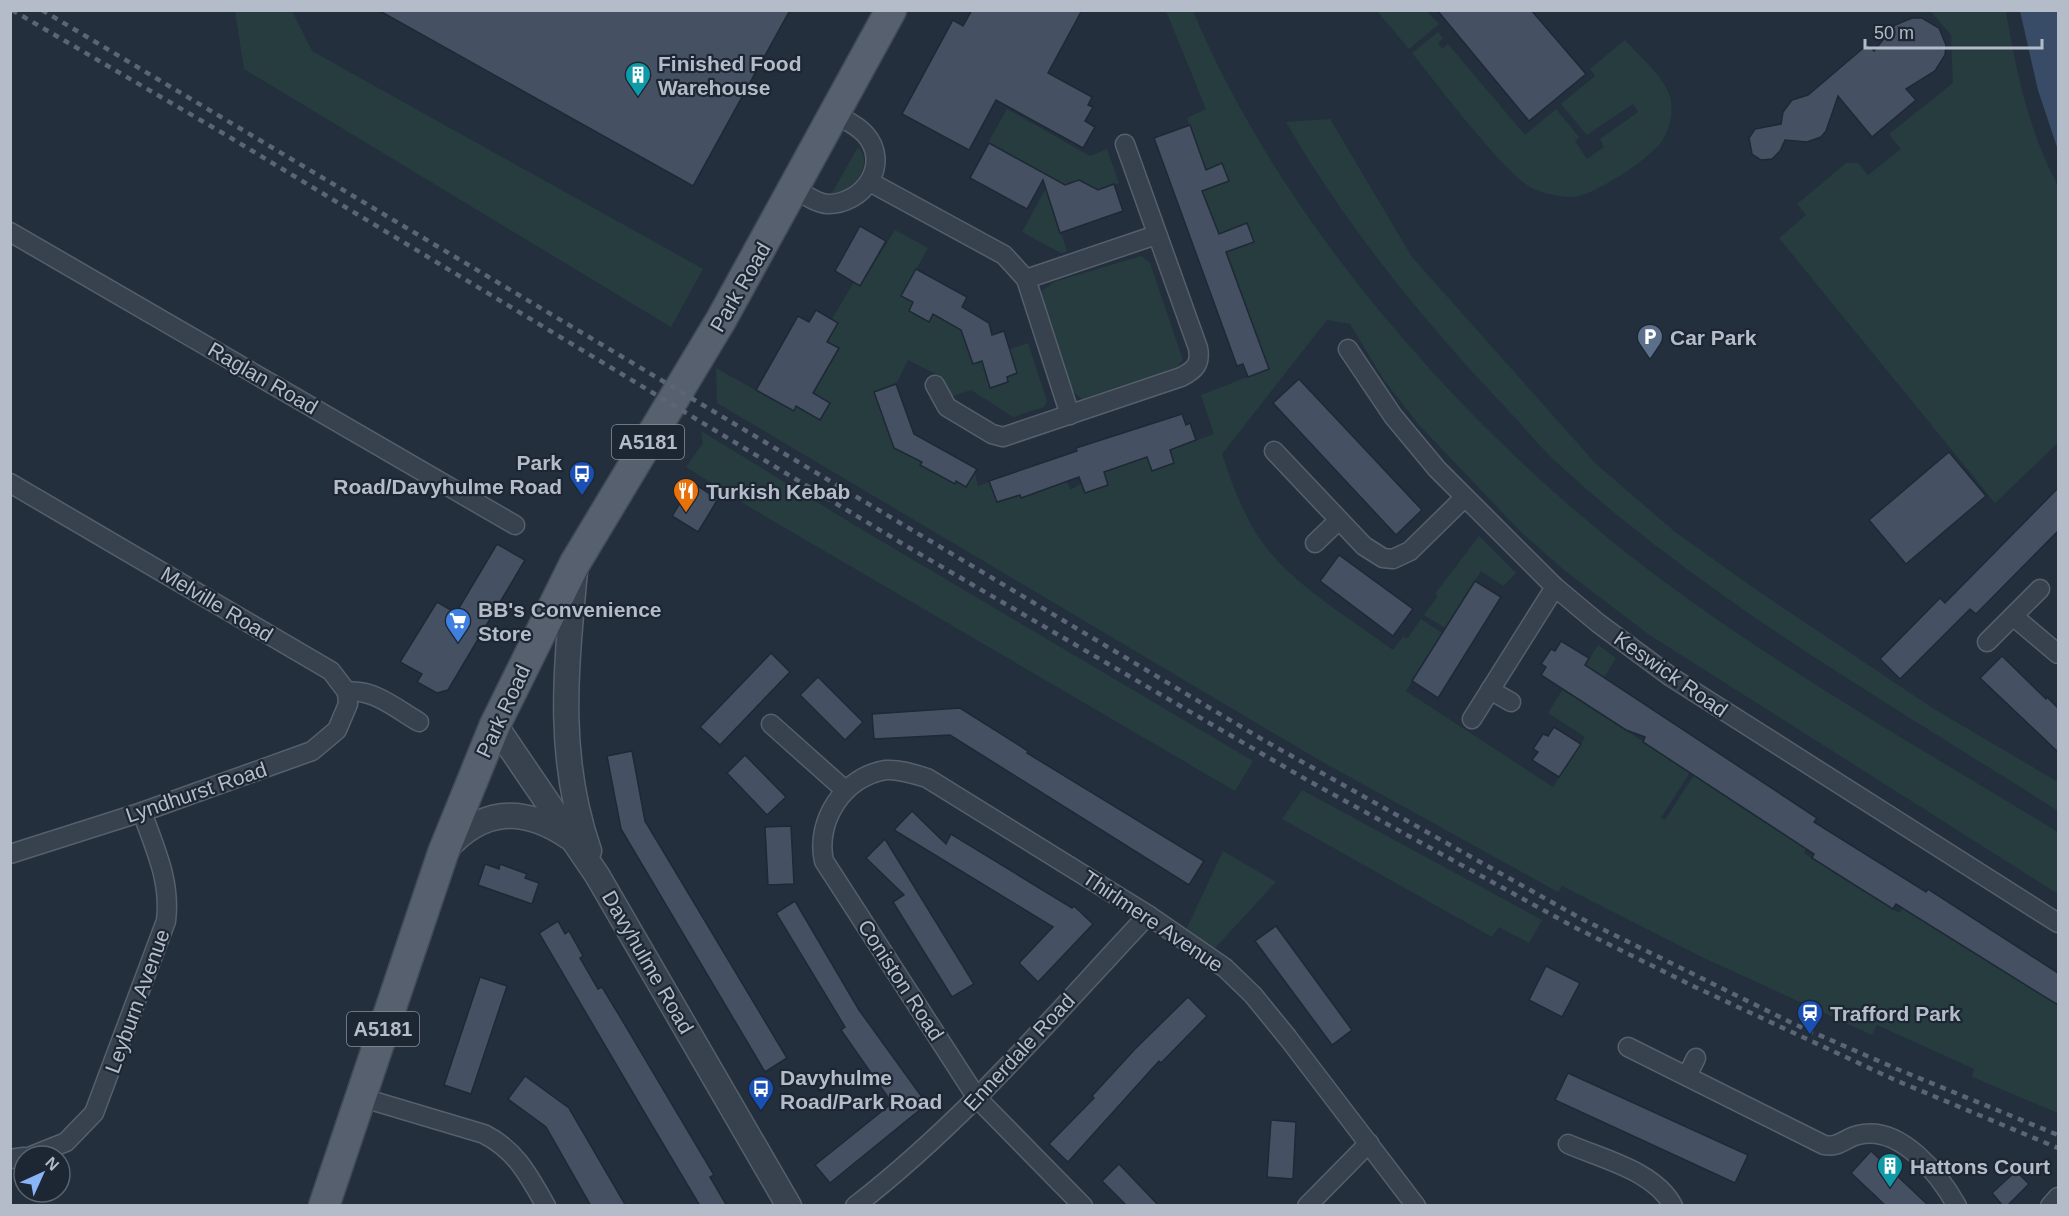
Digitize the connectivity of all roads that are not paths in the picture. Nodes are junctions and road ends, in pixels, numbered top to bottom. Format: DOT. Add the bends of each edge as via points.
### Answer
graph roads {
  1 [pos="891,10"];
  2 [pos="835,114"];
  3 [pos="1125,144"];
  4 [pos="870,182"];
  5 [pos="794,188"];
  6 [pos="10,232"];
  7 [pos="1156,235"];
  8 [pos="1026,279"];
  9 [pos="1348,349"];
  10 [pos="935,385"];
  11 [pos="1070,415"];
  12 [pos="1274,450"];
  13 [pos="10,483"];
  14 [pos="1464,498"];
  15 [pos="1339,520"];
  16 [pos="515,525"];
  17 [pos="1315,543"];
  18 [pos="575,563"];
  19 [pos="1554,587"];
  20 [pos="2040,589"];
  21 [pos="2013,616"];
  22 [pos="1987,642"];
  23 [pos="2058,654"];
  24 [pos="1490,690"];
  25 [pos="347,692"];
  26 [pos="1511,702"];
  27 [pos="1472,719"];
  28 [pos="419,722"];
  29 [pos="771,724"];
  30 [pos="495,725"];
  31 [pos="845,790"];
  32 [pos="142,812"];
  33 [pos="573,840"];
  34 [pos="443,853"];
  35 [pos="10,854"];
  36 [pos="597,875"];
  37 [pos="1148,915"];
  38 [pos="2058,923"];
  39 [pos="1628,1047"];
  40 [pos="1696,1058"];
  41 [pos="1687,1076"];
  42 [pos="360,1097"];
  43 [pos="977,1098"];
  44 [pos="1369,1143"];
  45 [pos="61,1144"];
  46 [pos="1568,1144"];
  47 [pos="2058,1197"];
  48 [pos="324,1206"];
  49 [pos="546,1206"];
  50 [pos="789,1206"];
  51 [pos="855,1206"];
  52 [pos="1083,1206"];
  53 [pos="1307,1206"];
  54 [pos="1416,1206"];
  55 [pos="1673,1206"];
  56 [pos="1957,1206"];
  57 [pos="2050,1206"];
  1 -- 2 [label="main road, A5181"];
  2 -- 4 [label="street" via="866,134 873,147 875,170"];
  2 -- 5 [label="main road, Park Road / A5181"];
  3 -- 7 [label="street"];
  4 -- 5 [label="street" via="840,203 818,202"];
  4 -- 8 [label="street" via="1004,255"];
  5 -- 18 [label="main road, Park Road / A5181" via="707,344"];
  6 -- 16 [label="street, Raglan Road"];
  7 -- 8 [label="street"];
  7 -- 11 [label="street" via="1198,348 1199,362 1181,377"];
  8 -- 11 [label="street"];
  9 -- 14 [label="street, Keswick Road" via="1393,416"];
  10 -- 11 [label="street" via="947,407 998,436"];
  12 -- 15 [label="street"];
  13 -- 25 [label="street, Melville Road" via="331,671"];
  14 -- 15 [label="street" via="1410,551 1393,559 1372,553"];
  14 -- 19 [label="street, Keswick Road"];
  15 -- 17 [label="street"];
  18 -- 30 [label="main road, Park Road / A5181"];
  18 -- 36 [label="street" via="564,691 570,770"];
  19 -- 24 [label="street"];
  19 -- 38 [label="street, Keswick Road" via="1671,677"];
  20 -- 21 [label="street"];
  21 -- 22 [label="street"];
  21 -- 23 [label="street"];
  24 -- 26 [label="street"];
  24 -- 27 [label="street"];
  25 -- 28 [label="street" via="359,690 372,695"];
  25 -- 32 [label="street, Lyndhurst Road" via="348,704 337,730 312,751"];
  29 -- 31 [label="street"];
  30 -- 33 [label="street, Davyhulme Road"];
  30 -- 34 [label="main road, Park Road / A5181"];
  31 -- 37 [label="street, Thirlmere Avenue" via="870,774 887,770 927,778"];
  31 -- 43 [label="street, Coniston Road" via="828,817 820,844 824,861"];
  32 -- 35 [label="street, Lyndhurst Road"];
  32 -- 45 [label="street, Leyburn Avenue" via="166,878 166,921 94,1113"];
  33 -- 34 [label="street" via="541,821 497,816 458,835"];
  33 -- 36 [label="street, Davyhulme Road"];
  34 -- 42 [label="main road, Park Road / A5181"];
  36 -- 50 [label="street, Davyhulme Road"];
  37 -- 43 [label="street, Ennerdale Road"];
  37 -- 44 [label="street, Thirlmere Avenue" via="1225,968 1253,995"];
  39 -- 41 [label="street"];
  40 -- 41 [label="street"];
  41 -- 56 [label="street" via="1824,1145 1832,1147 1872,1133 1900,1143 1928,1165"];
  42 -- 48 [label="main road, Park Road / A5181"];
  42 -- 49 [label="street" via="498,1141 512,1151"];
  43 -- 51 [label="street, Ennerdale Road" via="926,1148"];
  43 -- 52 [label="street, Coniston Road"];
  44 -- 53 [label="street"];
  44 -- 54 [label="street, Thirlmere Avenue"];
  46 -- 55 [label="street" via="1641,1176 1657,1186"];
  47 -- 57 [label="street"];
}
